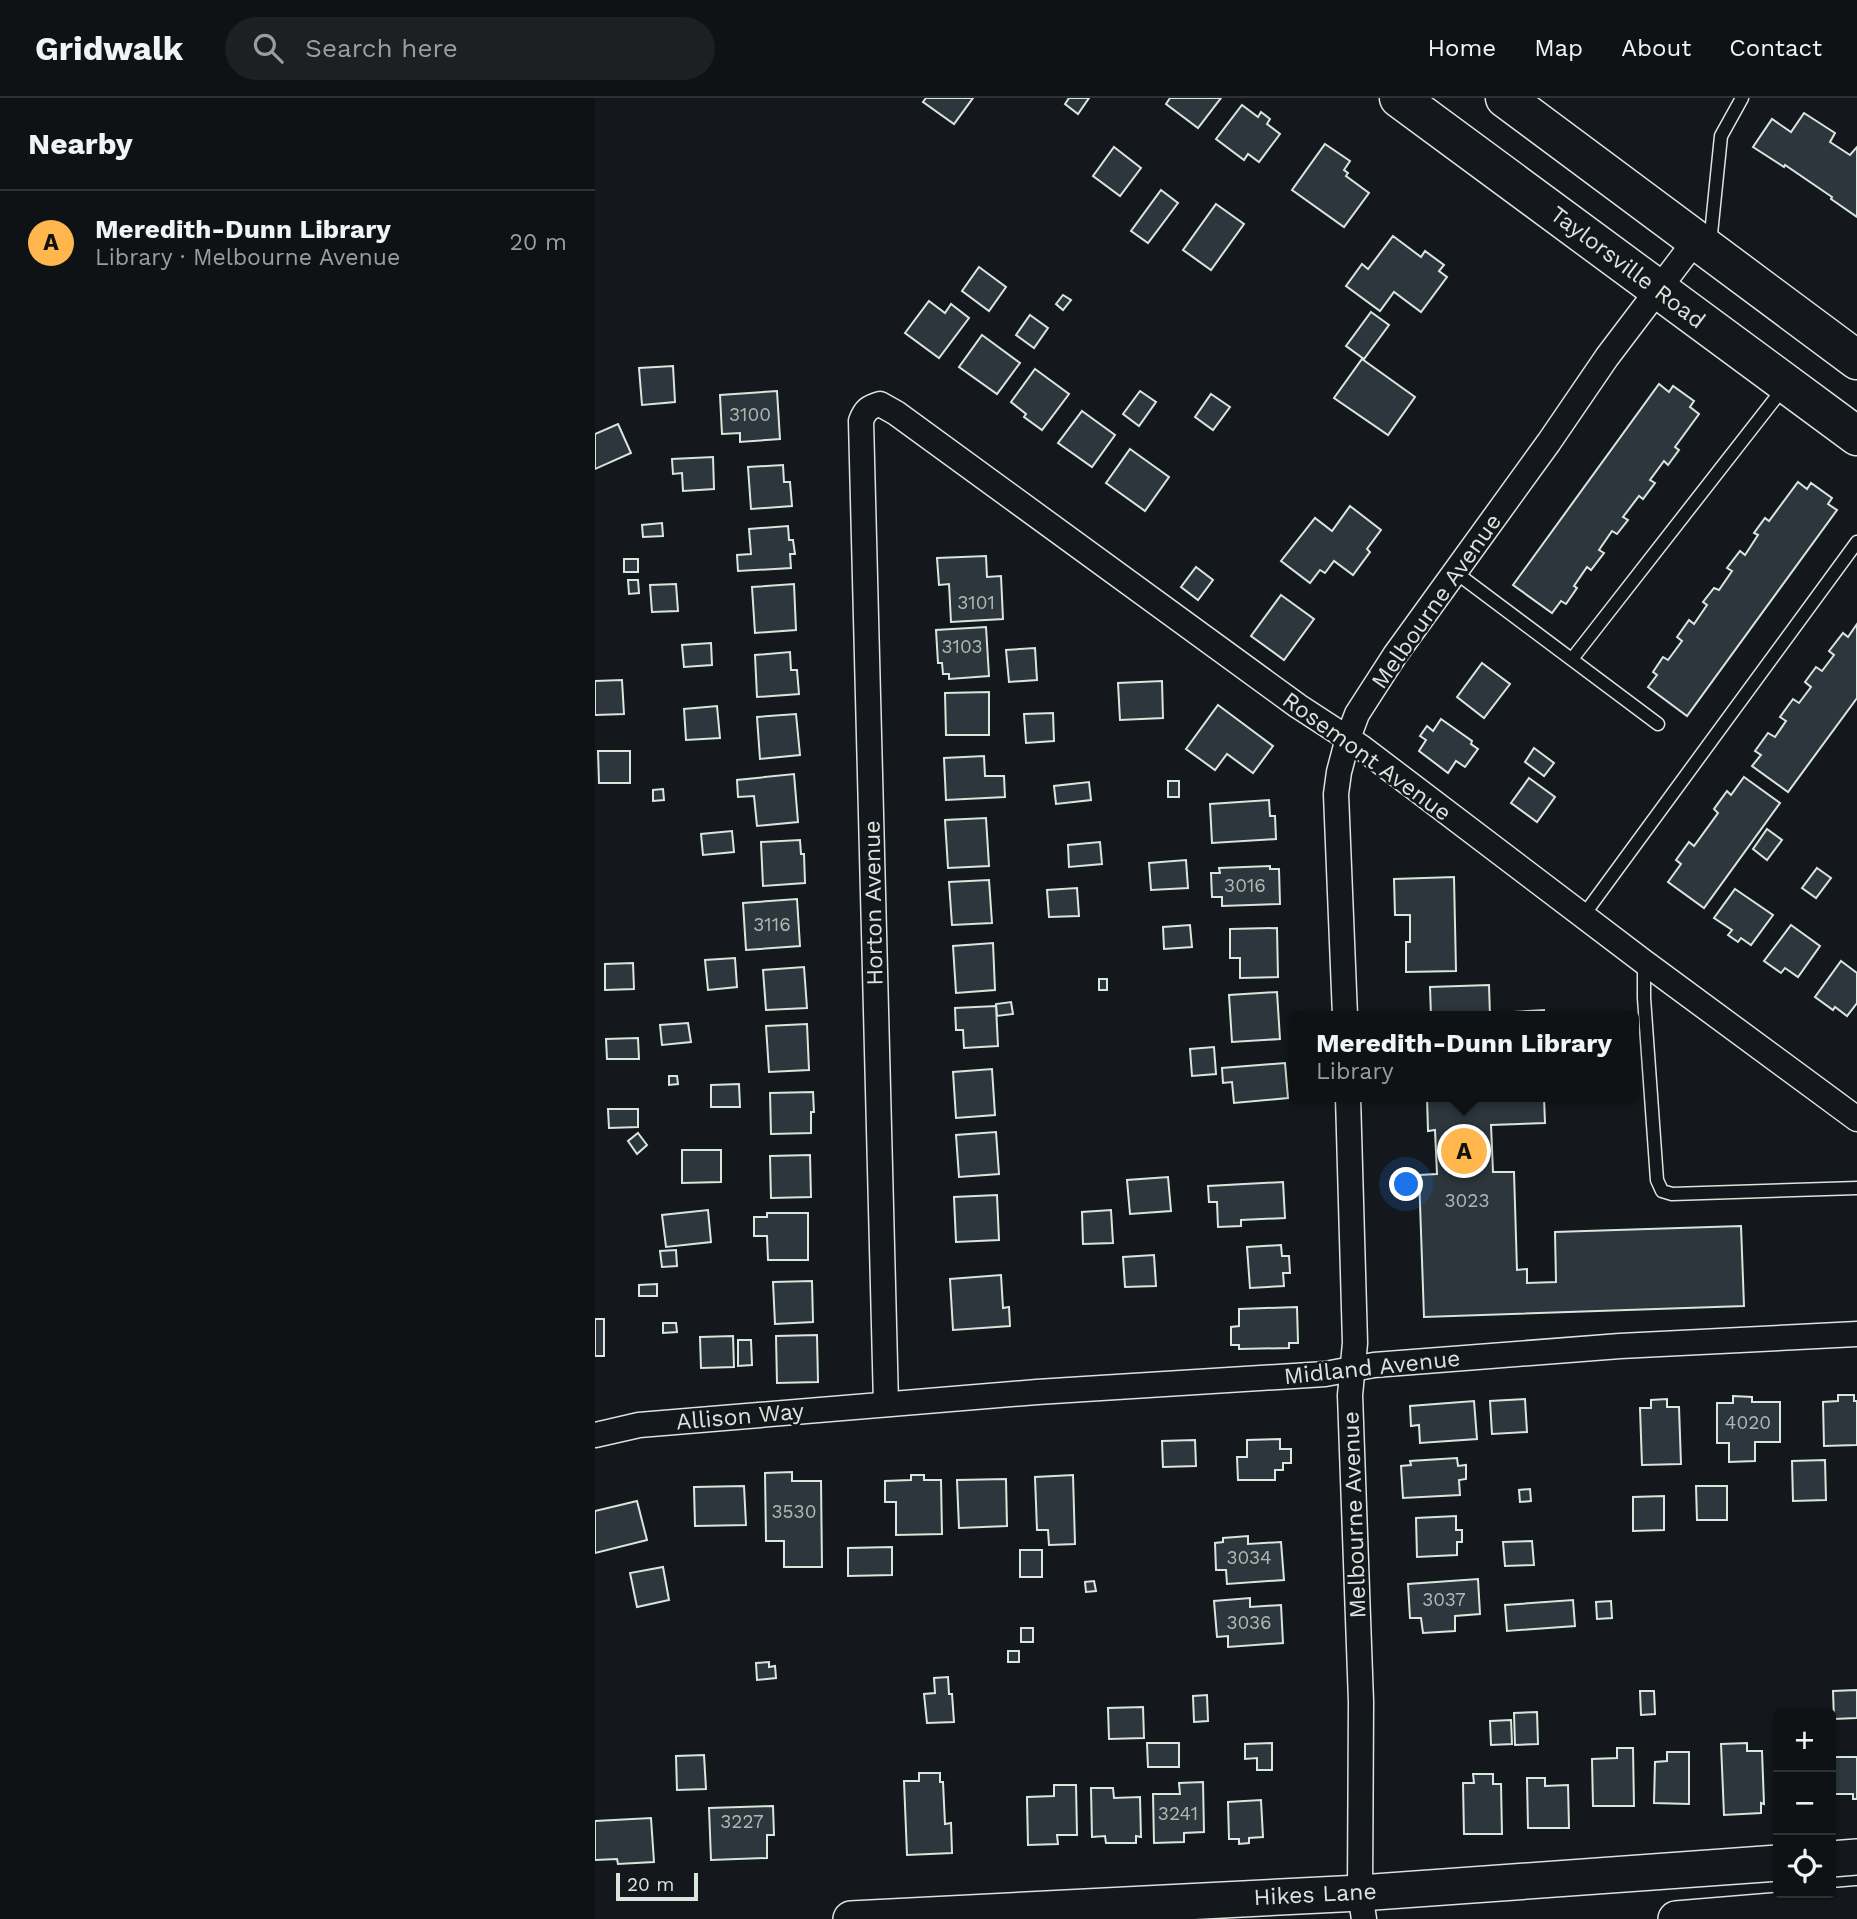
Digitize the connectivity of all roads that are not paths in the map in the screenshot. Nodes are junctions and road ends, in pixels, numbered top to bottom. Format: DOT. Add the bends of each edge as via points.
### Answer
graph roads {
  1 [pos="1399,98"];
  2 [pos="1504,98"];
  3 [pos="1742,98"];
  4 [pos="1702,246"];
  5 [pos="1658,288"];
  6 [pos="1857,360"];
  7 [pos="1787,383"];
  8 [pos="872,406"];
  9 [pos="1857,436"];
  10 [pos="1857,542"];
  11 [pos="1455,572"];
  12 [pos="1572,659"];
  13 [pos="1658,724"];
  14 [pos="1347,738"];
  15 [pos="1583,916"];
  16 [pos="1644,962"];
  17 [pos="1345,1011"];
  18 [pos="1348,1102"];
  19 [pos="1857,1119"];
  20 [pos="1857,1188"];
  21 [pos="1857,1334"];
  22 [pos="1352,1369"];
  23 [pos="886,1404"];
  24 [pos="595,1434"];
  25 [pos="1857,1857"];
  26 [pos="1836,1859"];
  27 [pos="1773,1864"];
  28 [pos="1857,1904"];
  29 [pos="1362,1906"];
  30 [pos="851,1919"];
  31 [pos="1676,1919"];
  1 -- 5 [label="main road, Taylorsville Road"];
  2 -- 4 [label="main road"];
  3 -- 4 [label="lane" via="1721,136"];
  4 -- 5 [label="street, Melbourne Avenue"];
  4 -- 6 [label="main road"];
  5 -- 7 [label="main road, Taylorsville Road"];
  5 -- 11 [label="street, Melbourne Avenue"];
  7 -- 9 [label="main road, Taylorsville Road"];
  7 -- 12 [label="lane"];
  8 -- 14 [label="street, Rosemont Avenue" via="880,404 896,413"];
  8 -- 23 [label="street, Horton Avenue" via="861,421"];
  10 -- 15 [label="lane"];
  11 -- 12 [label="lane"];
  11 -- 14 [label="street, Melbourne Avenue" via="1357,714"];
  12 -- 13 [label="lane"];
  14 -- 15 [label="street, Rosemont Avenue"];
  14 -- 17 [label="street, Melbourne Avenue" via="1336,794"];
  15 -- 16 [label="street, Rosemont Avenue"];
  16 -- 19 [label="street, Rosemont Avenue"];
  16 -- 20 [label="lane" via="1657,1180 1662,1191"];
  18 -- 22 [label="street, Melbourne Avenue"];
  21 -- 22 [label="street, Midland Avenue" via="1620,1346"];
  22 -- 23 [label="street, Midland Avenue"];
  22 -- 29 [label="street, Melbourne Avenue"];
  23 -- 24 [label="street, Allison Way" via="639,1424"];
  25 -- 26 [label="main road"];
  27 -- 29 [label="main road, Hikes Lane"];
  28 -- 31 [label="main road"];
  29 -- 30 [label="main road, Hikes Lane"];
}
